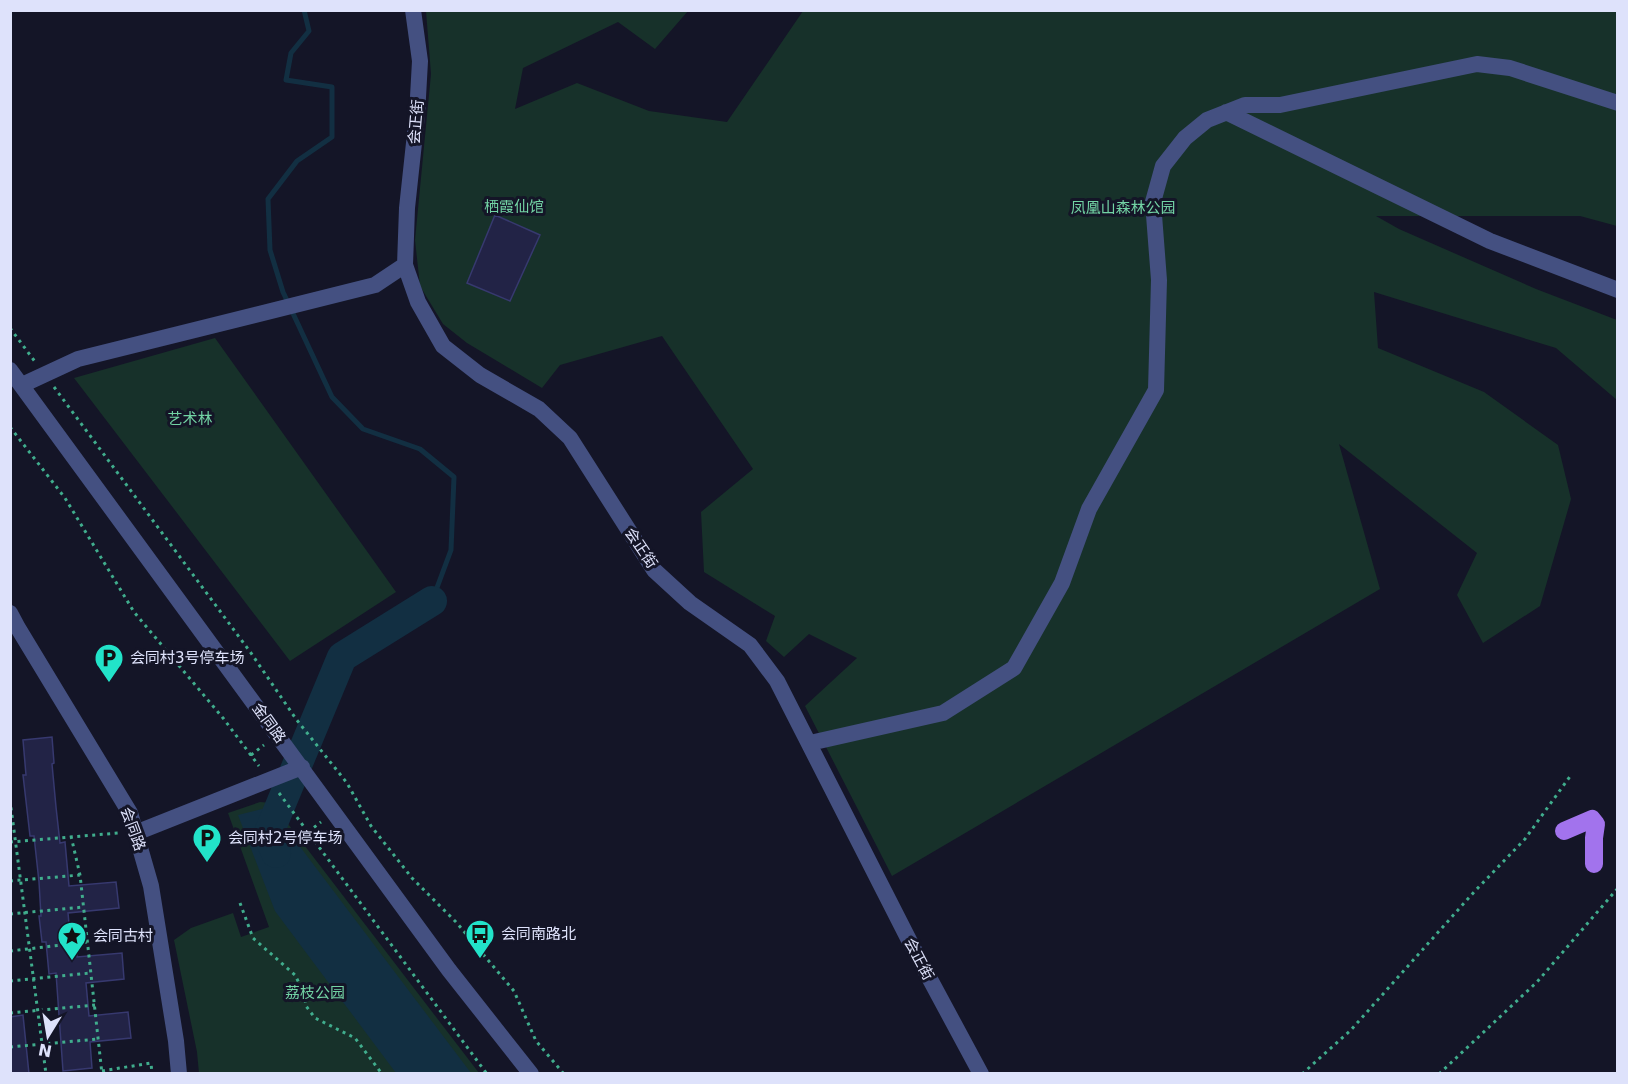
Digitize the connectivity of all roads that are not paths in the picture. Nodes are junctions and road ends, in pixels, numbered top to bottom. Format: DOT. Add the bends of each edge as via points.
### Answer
graph roads {
  1 [pos="413,10"];
  2 [pos="1617,103"];
  3 [pos="1226,112"];
  4 [pos="405,265"];
  5 [pos="1617,290"];
  6 [pos="10,370"];
  7 [pos="22,385"];
  8 [pos="13,627"];
  9 [pos="810,743"];
  10 [pos="302,767"];
  11 [pos="139,831"];
  12 [pos="1564,831"];
  13 [pos="1594,864"];
  14 [pos="179,1074"];
  15 [pos="531,1074"];
  16 [pos="981,1074"];
  1 -- 4 [label="street, 会正街" via="420,62 406,208"];
  2 -- 3 [label="street" via="1510,68 1477,64 1280,105 1245,105"];
  3 -- 5 [label="street" via="1490,241"];
  3 -- 9 [label="street" via="1207,120 1185,138 1163,166 1153,202 1159,280 1156,390 1089,509 1062,583 1014,668 944,713"];
  4 -- 7 [label="street" via="375,285 78,359"];
  4 -- 9 [label="street, 会正街" via="418,302 443,346 480,375 539,410 570,438 654,570 690,603 750,645 777,681"];
  6 -- 7 [label="street, 金同路"];
  7 -- 10 [label="street, 金同路"];
  8 -- 11 [label="street, 会同路"];
  9 -- 16 [label="street, 会正街"];
  10 -- 11 [label="street"];
  10 -- 15 [label="street, 金同路" via="449,970"];
  11 -- 14 [label="street, 会同路" via="152,886"];
  12 -- 13 [label="main road" via="1592,819 1596,824"];
}
